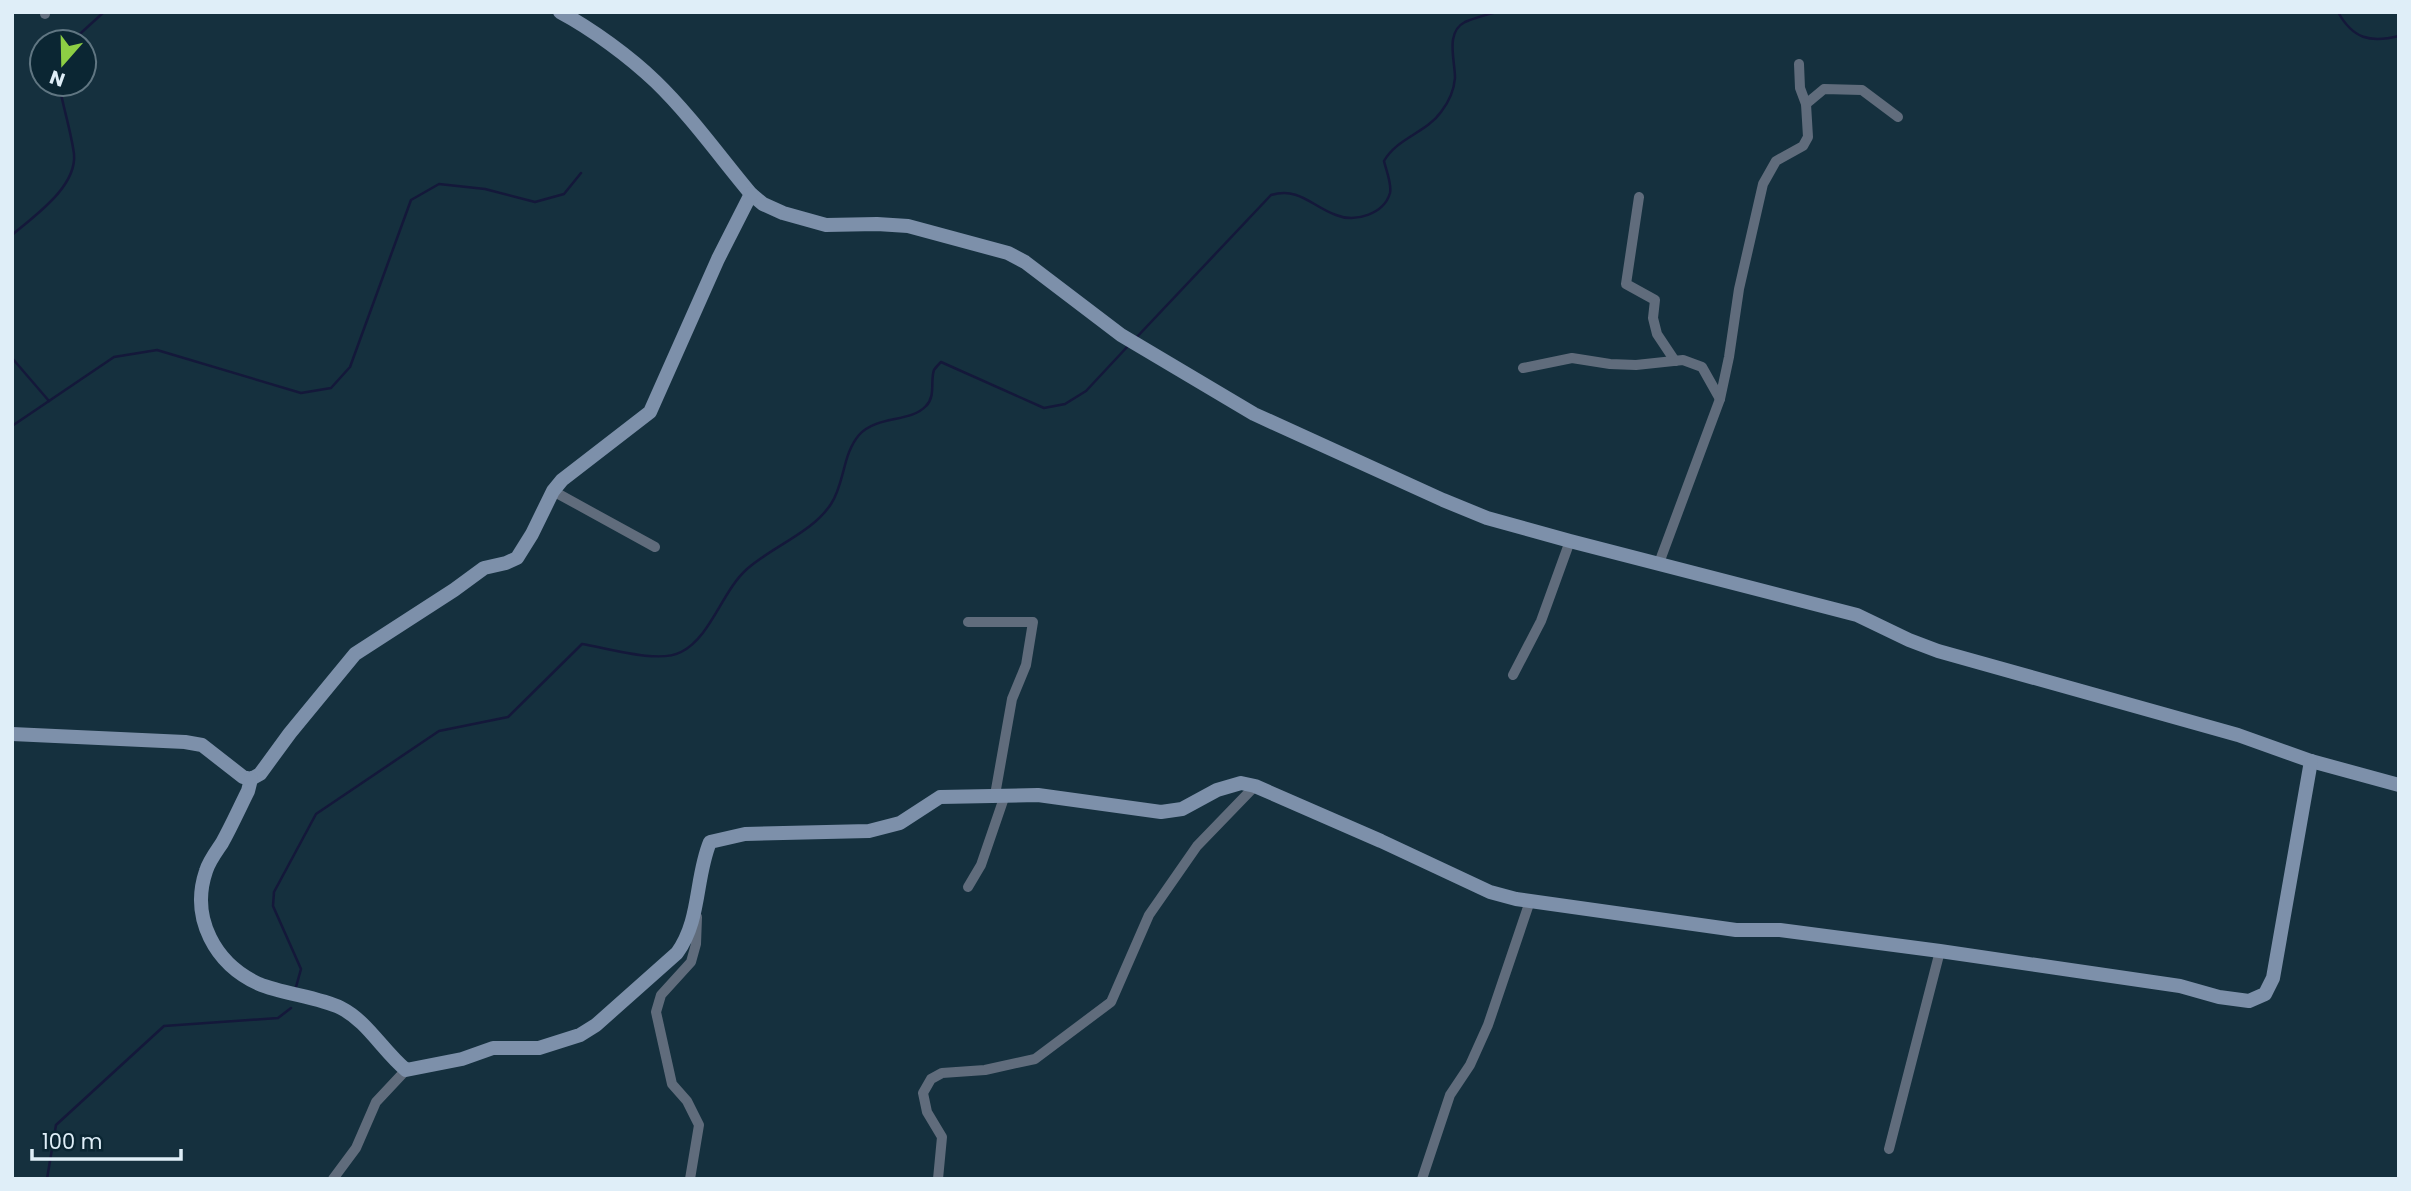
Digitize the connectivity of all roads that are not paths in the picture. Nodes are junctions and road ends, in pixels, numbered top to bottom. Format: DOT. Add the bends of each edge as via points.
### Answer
graph roads {
  1 [pos="560,12"];
  2 [pos="1799,64"];
  3 [pos="1806,104"];
  4 [pos="1898,117"];
  5 [pos="751,194"];
  6 [pos="1639,197"];
  7 [pos="1675,361"];
  8 [pos="1523,368"];
  9 [pos="1720,399"];
  10 [pos="553,491"];
  11 [pos="1570,541"];
  12 [pos="655,547"];
  13 [pos="1659,564"];
  14 [pos="968,622"];
  15 [pos="1513,674"];
  16 [pos="12,734"];
  17 [pos="2311,761"];
  18 [pos="251,779"];
  19 [pos="2399,785"];
  20 [pos="1255,786"];
  21 [pos="1000,795"];
  22 [pos="968,887"];
  23 [pos="698,900"];
  24 [pos="1530,901"];
  25 [pos="1940,951"];
  26 [pos="406,1070"];
  27 [pos="1889,1149"];
  28 [pos="332,1179"];
  29 [pos="690,1179"];
  30 [pos="938,1179"];
  31 [pos="1422,1179"];
  1 -- 5 [label="street" via="584,25 655,81"];
  2 -- 3 [label="street"];
  3 -- 4 [label="street" via="1824,89 1862,90"];
  3 -- 9 [label="street" via="1808,137 1802,146 1776,161 1763,184"];
  5 -- 10 [label="street" via="650,412"];
  5 -- 11 [label="street" via="783,213 826,225 908,226 1008,253 1121,335 1254,414 1487,518"];
  6 -- 7 [label="street" via="1626,284 1656,300 1653,318 1657,334"];
  7 -- 8 [label="street" via="1610,365 1572,358"];
  7 -- 9 [label="street" via="1702,368"];
  9 -- 13 [label="street"];
  10 -- 12 [label="street"];
  10 -- 18 [label="street" via="517,558 484,568 355,654 260,774"];
  11 -- 13 [label="street"];
  11 -- 15 [label="street" via="1541,621"];
  13 -- 17 [label="street" via="1857,615 1938,651 2238,735"];
  14 -- 21 [label="street" via="1033,622 1026,665 1012,699"];
  16 -- 18 [label="street" via="185,741 202,745"];
  17 -- 19 [label="street"];
  17 -- 25 [label="street" via="2273,978 2265,994 2239,999"];
  18 -- 26 [label="street" via="206,869 200,898 204,926 218,954 261,985 340,1007 357,1018"];
  20 -- 21 [label="street" via="1241,783 1182,809 1161,812 1038,794"];
  20 -- 24 [label="street" via="1490,892"];
  20 -- 30 [label="street" via="1197,846 1149,915 1111,1002 1035,1059 942,1073 931,1079 923,1093 927,1112 942,1137"];
  21 -- 22 [label="street" via="982,865"];
  21 -- 23 [label="street" via="940,797 900,823 869,831 745,834 710,842"];
  23 -- 26 [label="street" via="687,939 677,953 580,1035 539,1048 493,1048"];
  23 -- 29 [label="street" via="691,962 661,995 656,1012 672,1084 699,1125"];
  24 -- 25 [label="street" via="1736,930 1787,931"];
  24 -- 31 [label="street" via="1488,1025 1450,1095"];
  25 -- 27 [label="street"];
  26 -- 28 [label="street" via="376,1102 356,1148"];
}
